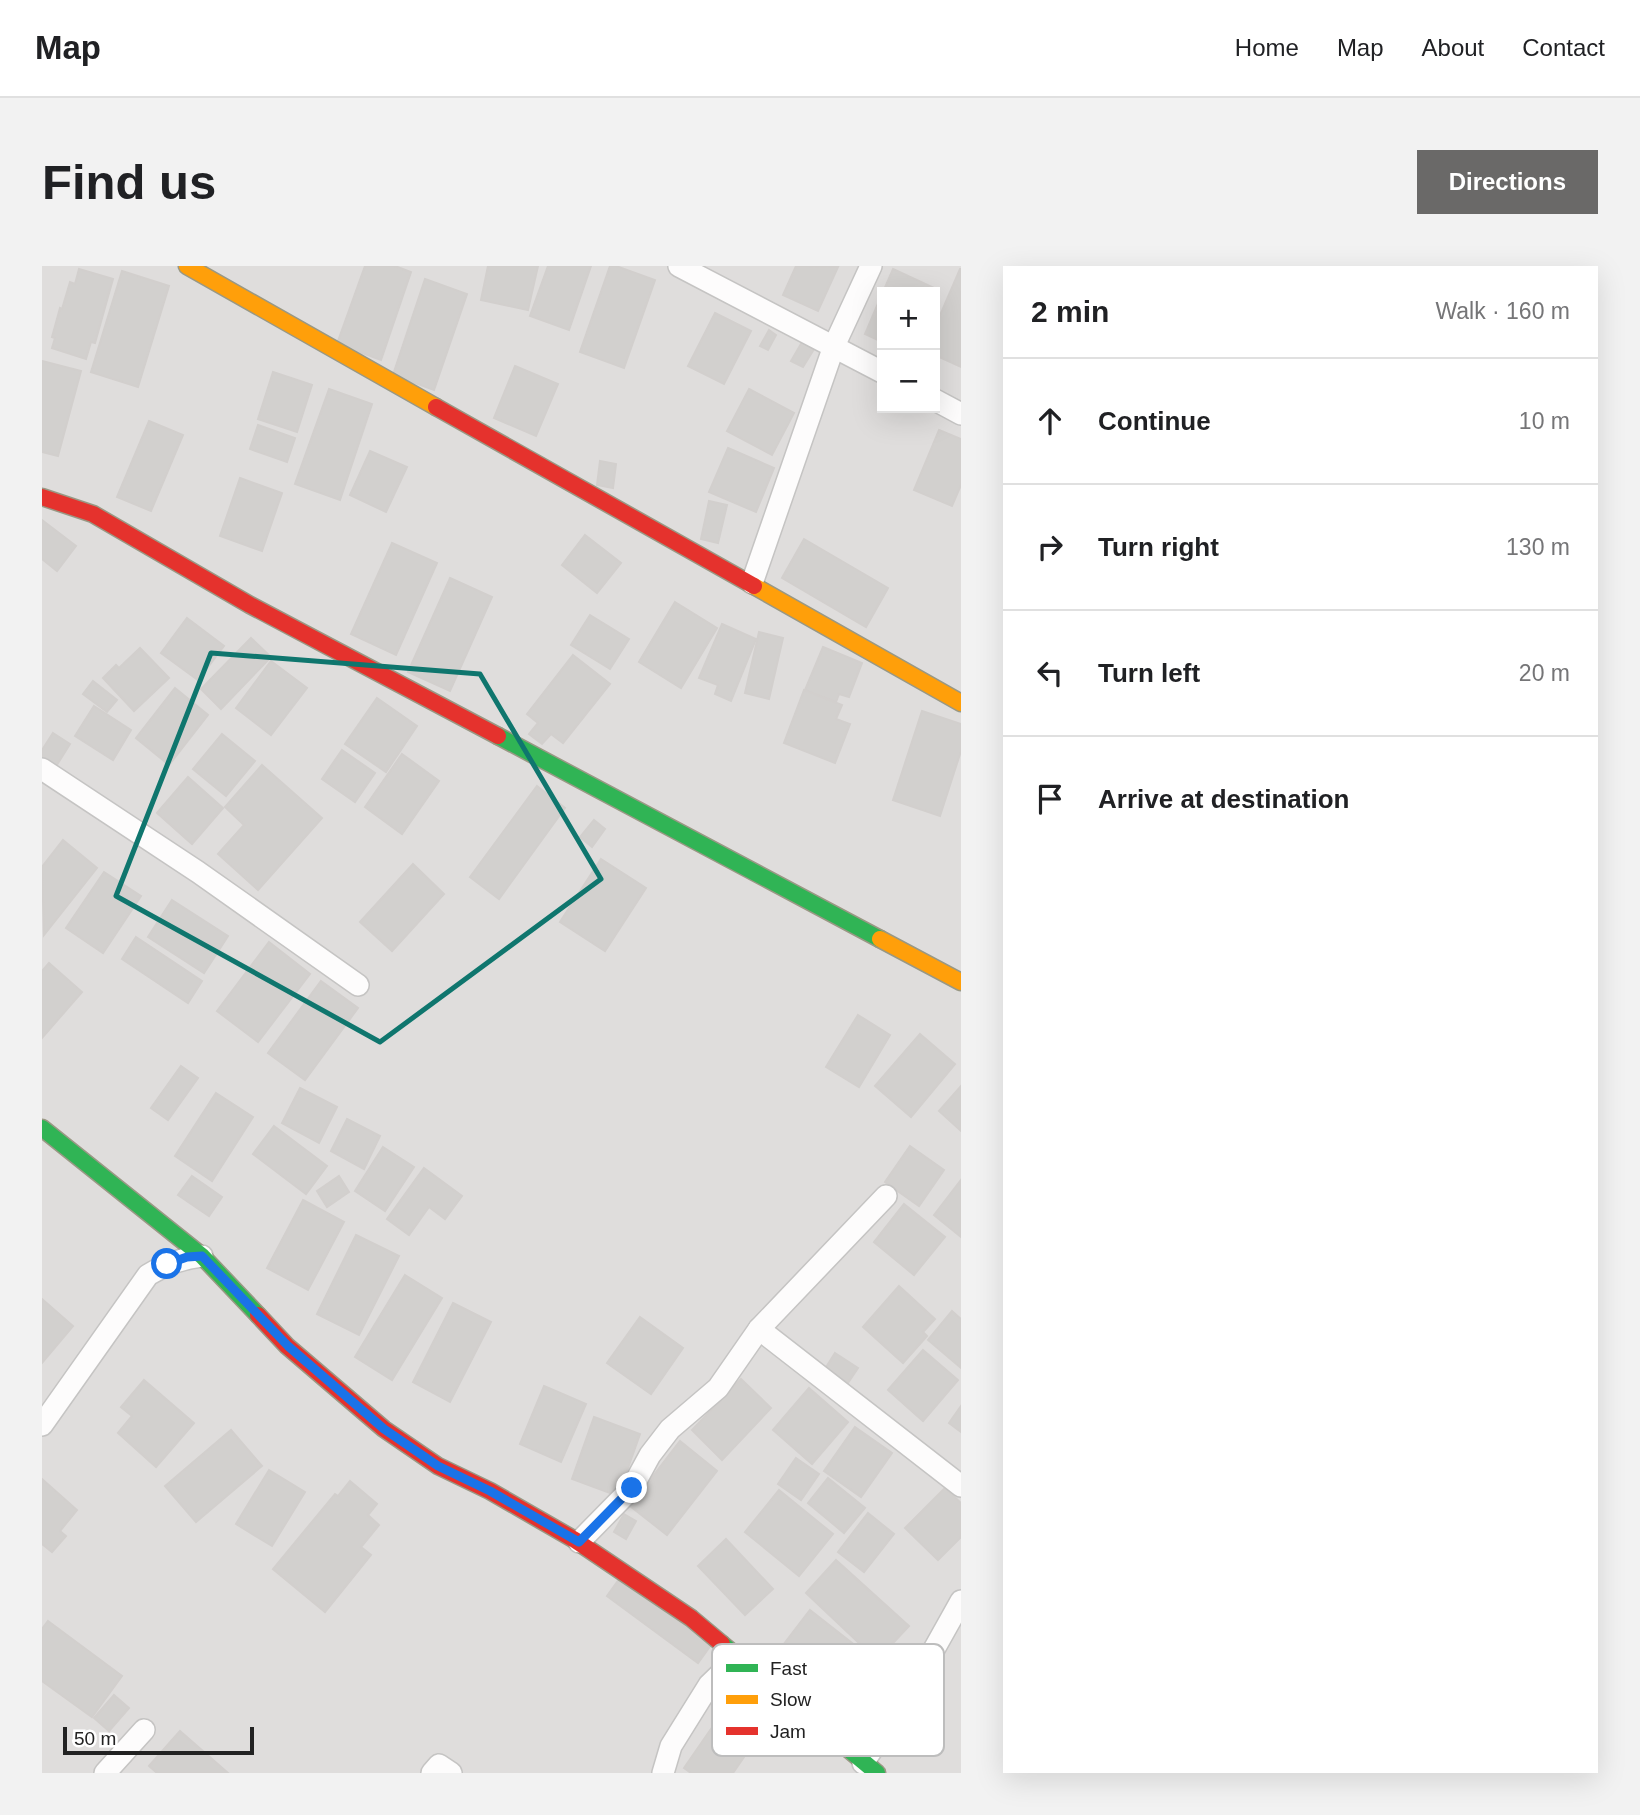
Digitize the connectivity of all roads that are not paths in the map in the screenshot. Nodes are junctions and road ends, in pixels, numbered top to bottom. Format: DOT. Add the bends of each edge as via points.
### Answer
graph roads {
  1 [pos="187,266"];
  2 [pos="679,266"];
  3 [pos="871,266"];
  4 [pos="834,346"];
  5 [pos="877,369"];
  6 [pos="940,403"];
  7 [pos="961,414"];
  8 [pos="42,496"];
  9 [pos="752,583"];
  10 [pos="961,704"];
  11 [pos="42,769"];
  12 [pos="961,982"];
  13 [pos="358,985"];
  14 [pos="42,1128"];
  15 [pos="886,1196"];
  16 [pos="202,1256"];
  17 [pos="759,1329"];
  18 [pos="42,1424"];
  19 [pos="961,1486"];
  20 [pos="579,1542"];
  21 [pos="961,1601"];
  22 [pos="721,1644"];
  23 [pos="937,1644"];
  24 [pos="712,1682"];
  25 [pos="144,1730"];
  26 [pos="855,1756"];
  27 [pos="870,1768"];
  28 [pos="105,1773"];
  29 [pos="432,1773"];
  30 [pos="452,1773"];
  31 [pos="663,1773"];
  1 -- 9 [label="street"];
  2 -- 4 [label="street"];
  3 -- 4 [label="street"];
  4 -- 5 [label="street"];
  4 -- 9 [label="street"];
  6 -- 7 [label="street"];
  8 -- 12 [label="street" via="93,514 250,605"];
  9 -- 10 [label="street"];
  11 -- 13 [label="street"];
  14 -- 16 [label="street"];
  15 -- 17 [label="street"];
  16 -- 18 [label="street" via="167,1264 148,1275"];
  16 -- 20 [label="street" via="288,1346 384,1429 438,1466"];
  17 -- 19 [label="street"];
  17 -- 20 [label="street" via="718,1388 670,1429 632,1488"];
  20 -- 22 [label="street" via="691,1618"];
  21 -- 23 [label="street"];
  24 -- 31 [label="street" via="671,1746"];
  25 -- 28 [label="street"];
  26 -- 27 [label="street"];
  29 -- 30 [label="street" via="439,1765"];
}
